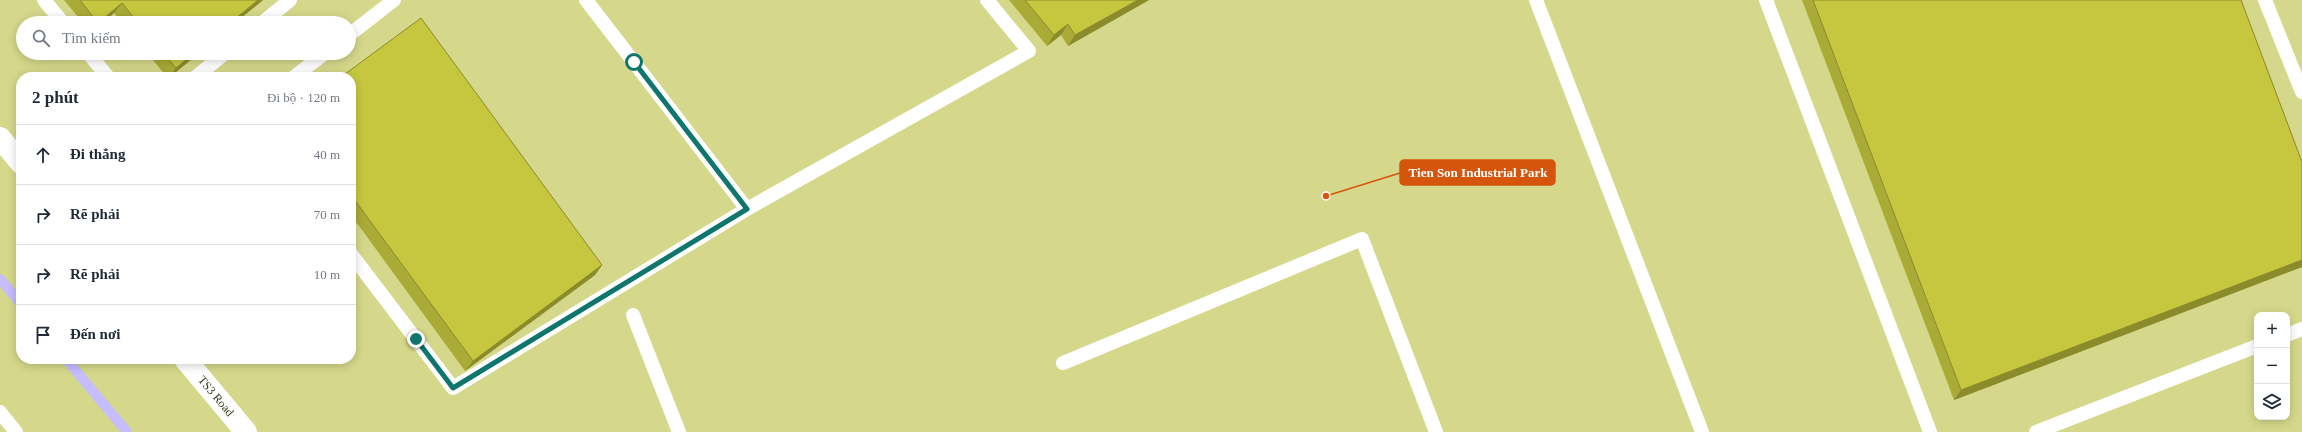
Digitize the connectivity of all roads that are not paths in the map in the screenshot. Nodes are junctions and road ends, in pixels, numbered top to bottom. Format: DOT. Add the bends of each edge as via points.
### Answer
graph roads {
  1 [pos="44,0"];
  2 [pos="290,0"];
  3 [pos="394,0"];
  4 [pos="586,0"];
  5 [pos="987,0"];
  6 [pos="1536,0"];
  7 [pos="1766,0"];
  8 [pos="2265,0"];
  9 [pos="57,16"];
  10 [pos="271,16"];
  11 [pos="356,30"];
  12 [pos="94,60"];
  13 [pos="217,60"];
  14 [pos="316,60"];
  15 [pos="104,72"];
  16 [pos="202,72"];
  17 [pos="300,72"];
  18 [pos="2302,92"];
  19 [pos="0,138"];
  20 [pos="16,157"];
  21 [pos="747,209"];
  22 [pos="356,261"];
  23 [pos="633,315"];
  24 [pos="2302,329"];
  25 [pos="2290,334"];
  26 [pos="2254,347"];
  27 [pos="1063,363"];
  28 [pos="189,364"];
  29 [pos="0,412"];
  30 [pos="16,432"];
  31 [pos="246,432"];
  32 [pos="679,432"];
  33 [pos="1436,432"];
  34 [pos="1702,432"];
  35 [pos="1930,432"];
  36 [pos="2036,432"];
  1 -- 9 [label="lane"];
  2 -- 10 [label="lane"];
  3 -- 11 [label="lane"];
  4 -- 21 [label="lane"];
  5 -- 21 [label="lane" via="1029,51"];
  6 -- 34 [label="lane"];
  7 -- 35 [label="lane"];
  8 -- 18 [label="lane"];
  12 -- 15 [label="lane"];
  13 -- 16 [label="lane"];
  14 -- 17 [label="lane"];
  19 -- 20 [label="street"];
  21 -- 22 [label="lane" via="453,388"];
  23 -- 32 [label="lane"];
  24 -- 25 [label="lane"];
  26 -- 36 [label="lane"];
  27 -- 33 [label="lane" via="1362,239"];
  28 -- 31 [label="street, TS3 Road"];
  29 -- 30 [label="lane"];
}
